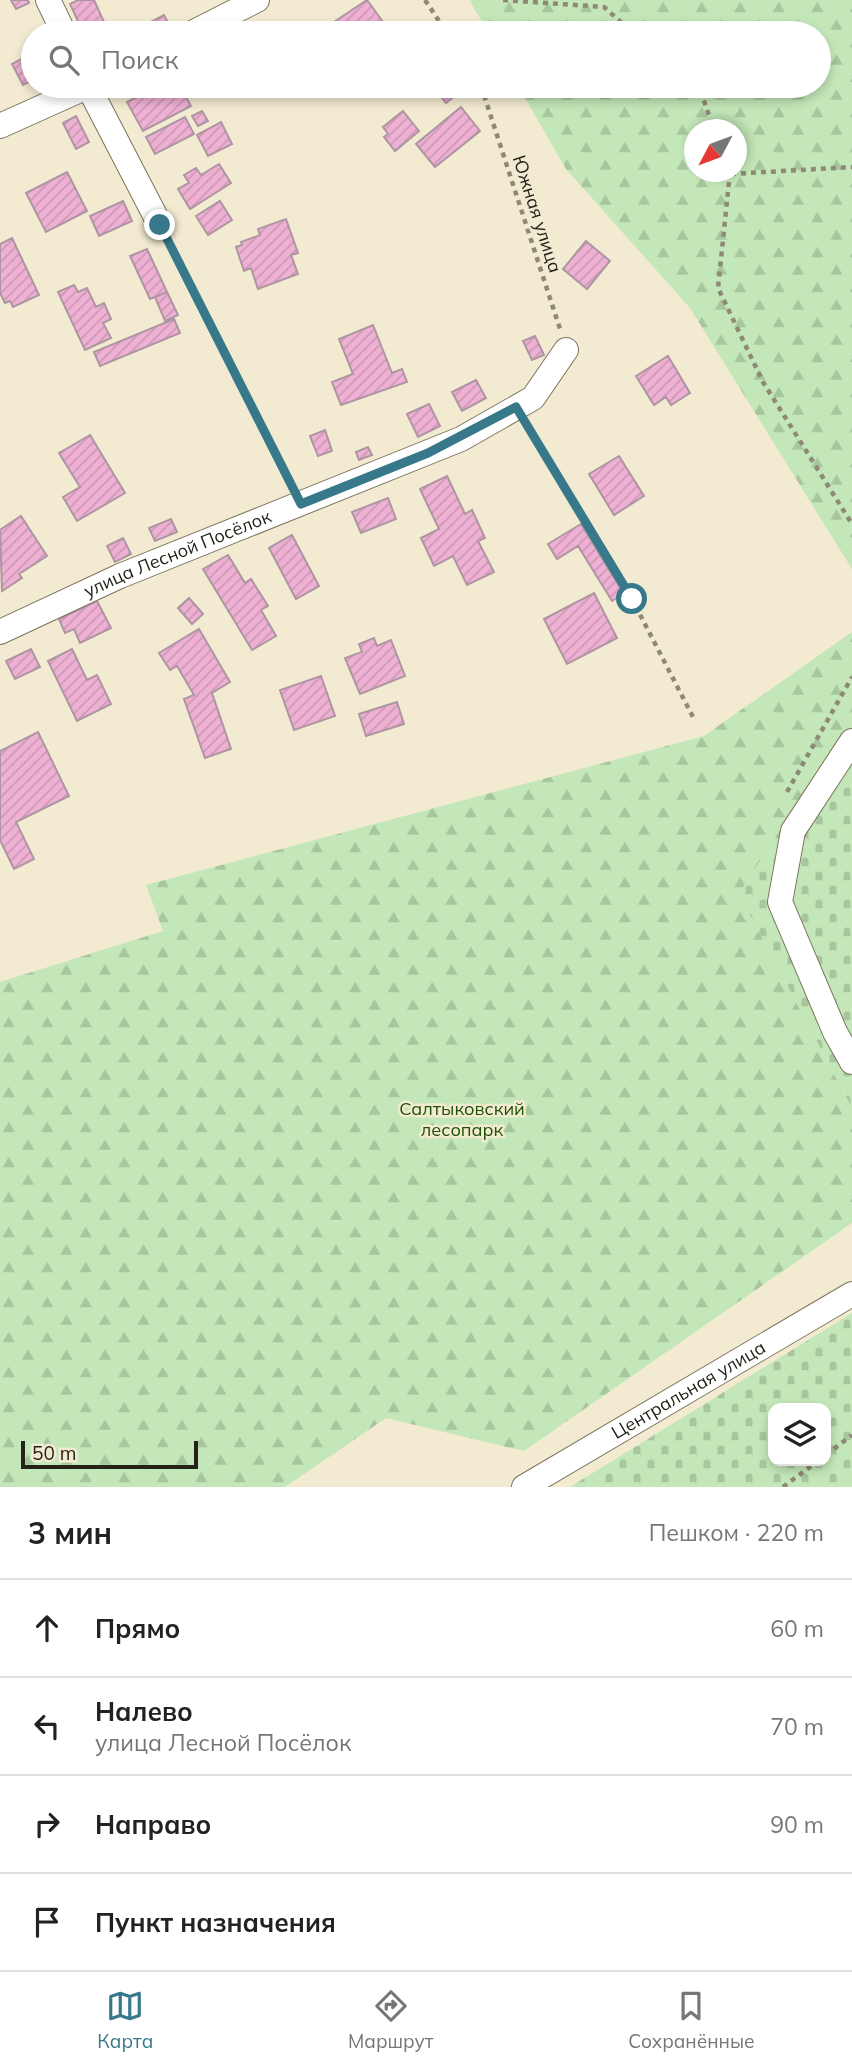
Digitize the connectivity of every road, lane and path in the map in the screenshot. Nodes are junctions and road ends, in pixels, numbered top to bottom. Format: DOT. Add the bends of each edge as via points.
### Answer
graph roads {
  1 [pos="48,0"];
  2 [pos="257,0"];
  3 [pos="425,0"];
  4 [pos="503,0"];
  5 [pos="58,21"];
  6 [pos="216,21"];
  7 [pos="439,21"];
  8 [pos="620,21"];
  9 [pos="62,98"];
  10 [pos="94,98"];
  11 [pos="485,98"];
  12 [pos="703,98"];
  13 [pos="711,119"];
  14 [pos="0,126"];
  15 [pos="852,167"];
  16 [pos="747,172"];
  17 [pos="729,182"];
  18 [pos="160,225"];
  19 [pos="566,350"];
  20 [pos="516,407"];
  21 [pos="301,504"];
  22 [pos="852,524"];
  23 [pos="2,626"];
  24 [pos="852,677"];
  25 [pos="694,719"];
  26 [pos="852,741"];
  27 [pos="781,804"];
  28 [pos="852,1062"];
  29 [pos="852,1294"];
  30 [pos="852,1435"];
  31 [pos="831,1451"];
  32 [pos="811,1466"];
  33 [pos="524,1487"];
  34 [pos="784,1487"];
  1 -- 5 [label="street"];
  2 -- 6 [label="street"];
  3 -- 7 [label="path"];
  4 -- 8 [label="path" via="604,7"];
  9 -- 14 [label="street"];
  10 -- 18 [label="street"];
  11 -- 19 [label="path, Южная улица"];
  12 -- 13 [label="path"];
  15 -- 16 [label="path"];
  17 -- 22 [label="path" via="718,288 763,382"];
  18 -- 21 [label="path"];
  19 -- 20 [label="street, улица Лесной Посёлок" via="533,398"];
  20 -- 21 [label="street, улица Лесной Посёлок" via="428,453"];
  20 -- 25 [label="path" via="632,599"];
  21 -- 23 [label="street, улица Лесной Посёлок"];
  24 -- 27 [label="path"];
  26 -- 28 [label="street" via="793,831 780,902"];
  29 -- 33 [label="street, Центральная улица"];
  30 -- 31 [label="path"];
  32 -- 34 [label="path"];
}
